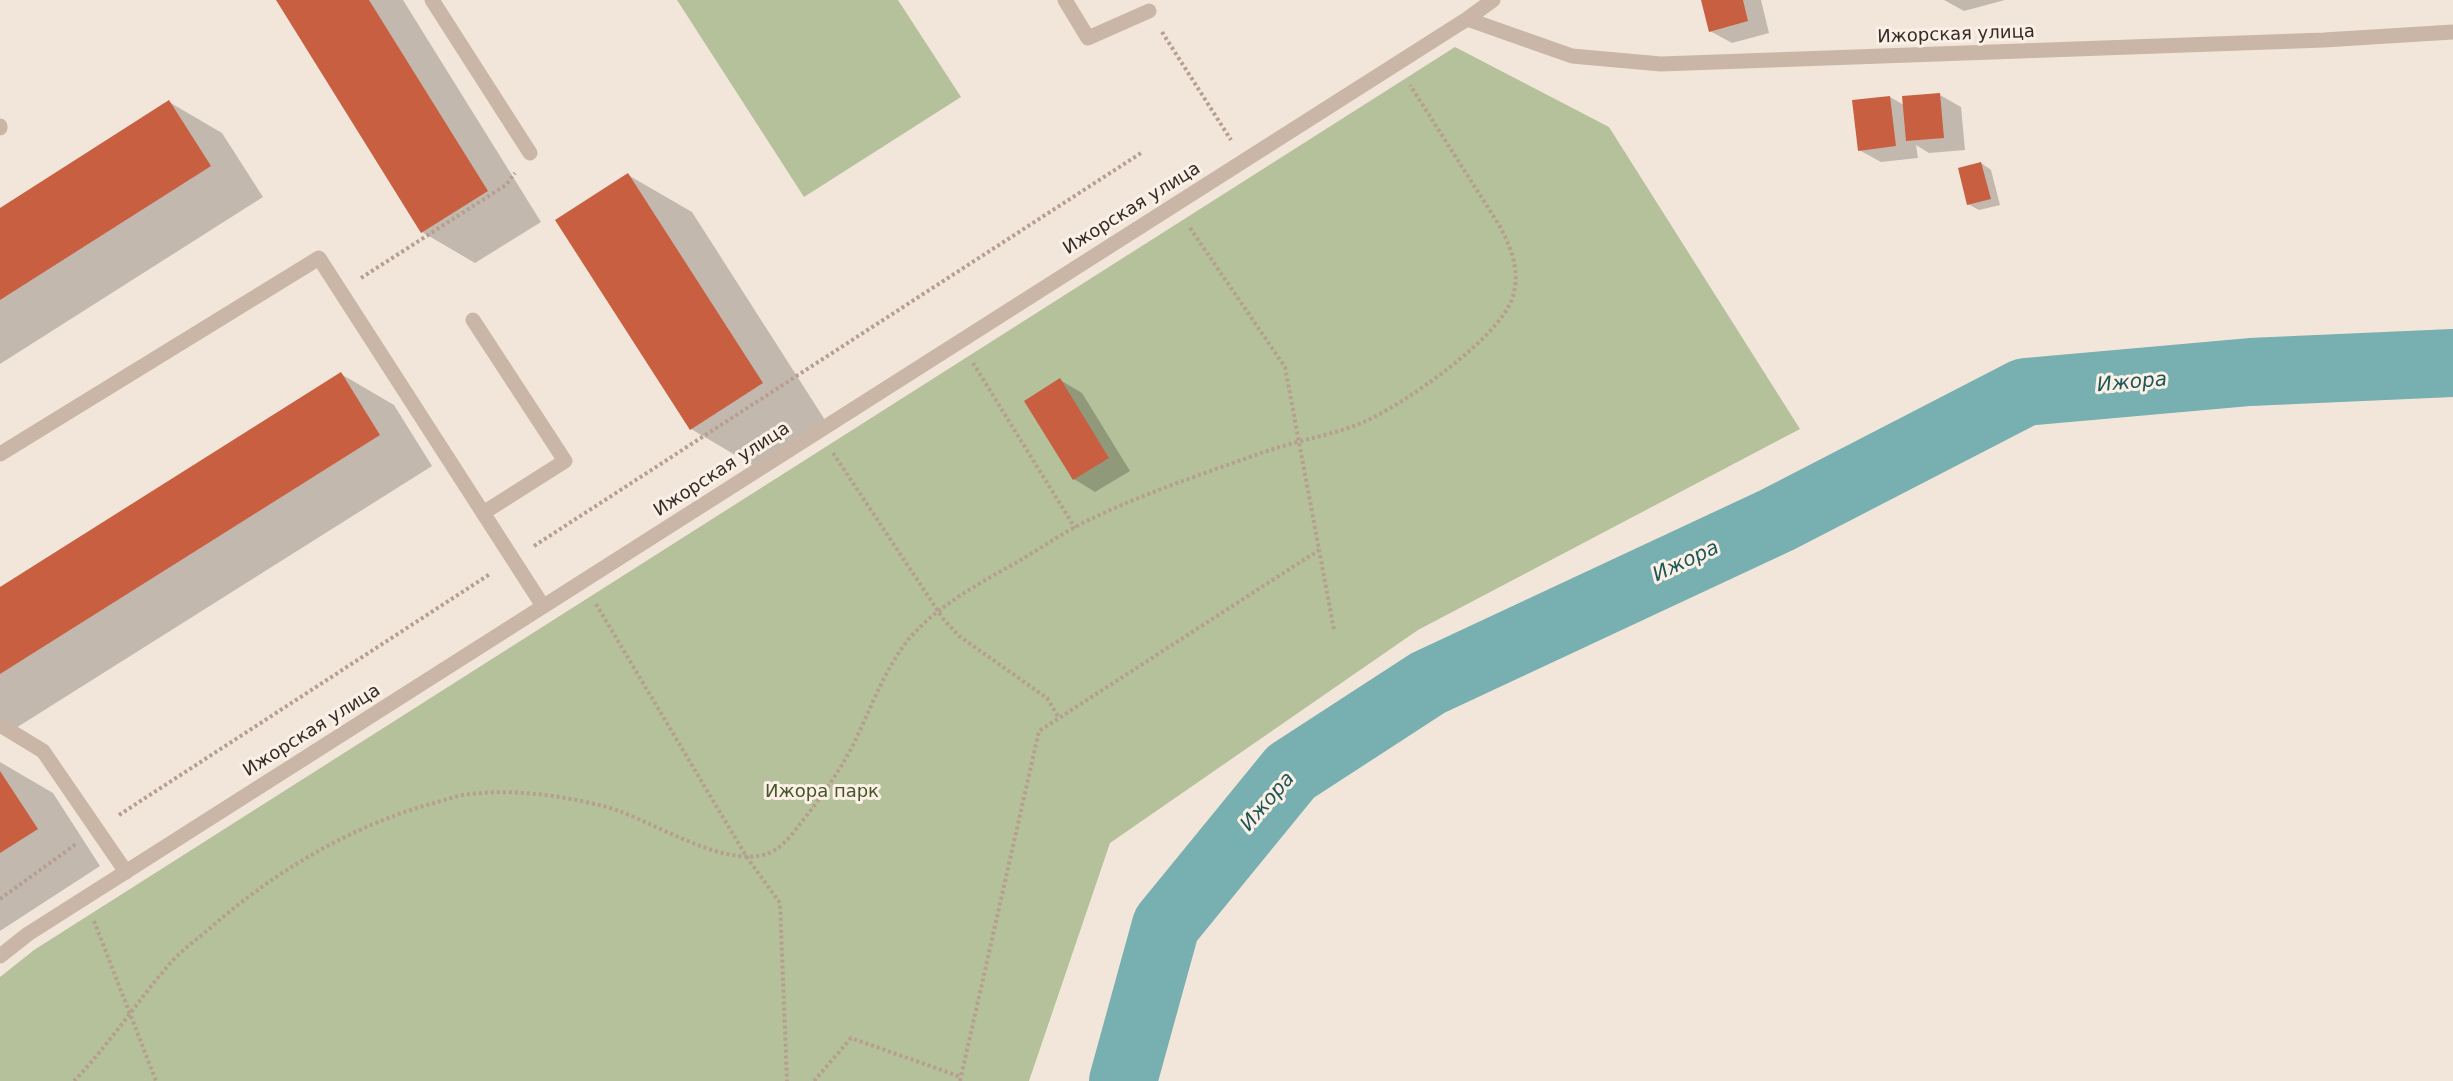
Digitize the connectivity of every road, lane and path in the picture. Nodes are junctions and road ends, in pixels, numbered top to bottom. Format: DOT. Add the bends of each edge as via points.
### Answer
graph roads {
  1 [pos="432,0"];
  2 [pos="1065,0"];
  3 [pos="1493,0"];
  4 [pos="1149,11"];
  5 [pos="1467,19"];
  6 [pos="2453,32"];
  7 [pos="1396,64"];
  8 [pos="530,153"];
  9 [pos="1140,153"];
  10 [pos="1244,161"];
  11 [pos="1174,205"];
  12 [pos="340,291"];
  13 [pos="473,320"];
  14 [pos="960,341"];
  15 [pos="818,432"];
  16 [pos="1299,442"];
  17 [pos="0,454"];
  18 [pos="483,513"];
  19 [pos="1076,528"];
  20 [pos="1319,550"];
  21 [pos="513,559"];
  22 [pos="584,583"];
  23 [pos="543,606"];
  24 [pos="939,611"];
  25 [pos="1334,630"];
  26 [pos="1059,718"];
  27 [pos="0,725"];
  28 [pos="97,829"];
  29 [pos="746,856"];
  30 [pos="126,872"];
  31 [pos="86,898"];
  32 [pos="0,899"];
  33 [pos="0,956"];
  34 [pos="130,1013"];
  35 [pos="960,1079"];
  36 [pos="74,1081"];
  37 [pos="156,1081"];
  38 [pos="787,1081"];
  39 [pos="814,1081"];
  1 -- 8 [label="street"];
  2 -- 4 [label="street" via="1088,38"];
  3 -- 5 [label="street, Ижорская улица"];
  4 -- 10 [label="path"];
  5 -- 6 [label="street, Ижорская улица" via="1572,56 1661,64"];
  5 -- 7 [label="street, Ижорская улица"];
  7 -- 10 [label="street, Ижорская улица"];
  7 -- 16 [label="path" via="1510,246 1515,267 1511,303 1491,331 1397,406 1363,422"];
  8 -- 12 [label="path" via="506,185"];
  9 -- 21 [label="path"];
  10 -- 11 [label="street, Ижорская улица"];
  11 -- 14 [label="street, Ижорская улица"];
  11 -- 16 [label="path" via="1285,367"];
  12 -- 17 [label="street" via="319,258"];
  12 -- 18 [label="street"];
  13 -- 18 [label="street" via="565,462"];
  14 -- 15 [label="street, Ижорская улица"];
  14 -- 19 [label="path"];
  15 -- 22 [label="street, Ижорская улица"];
  15 -- 24 [label="path"];
  16 -- 19 [label="path" via="1169,487"];
  16 -- 20 [label="path"];
  18 -- 21 [label="street"];
  19 -- 24 [label="path"];
  20 -- 25 [label="path"];
  20 -- 26 [label="path"];
  21 -- 23 [label="street"];
  21 -- 28 [label="path"];
  22 -- 23 [label="street, Ижорская улица"];
  22 -- 29 [label="path"];
  23 -- 30 [label="street, Ижорская улица"];
  24 -- 26 [label="path" via="959,636 1047,698"];
  24 -- 29 [label="path" via="925,621 892,664 830,786 805,818 768,854"];
  26 -- 35 [label="path" via="1039,731"];
  27 -- 28 [label="street" via="43,751"];
  28 -- 30 [label="street"];
  28 -- 32 [label="path"];
  29 -- 34 [label="path" via="723,853 614,808 508,792 466,794 383,820 302,860 262,886 177,957"];
  29 -- 38 [label="path" via="780,903"];
  30 -- 31 [label="street, Ижорская улица"];
  31 -- 33 [label="street, Ижорская улица"];
  31 -- 34 [label="path"];
  34 -- 36 [label="path"];
  34 -- 37 [label="path"];
  35 -- 39 [label="path" via="851,1038"];
}
